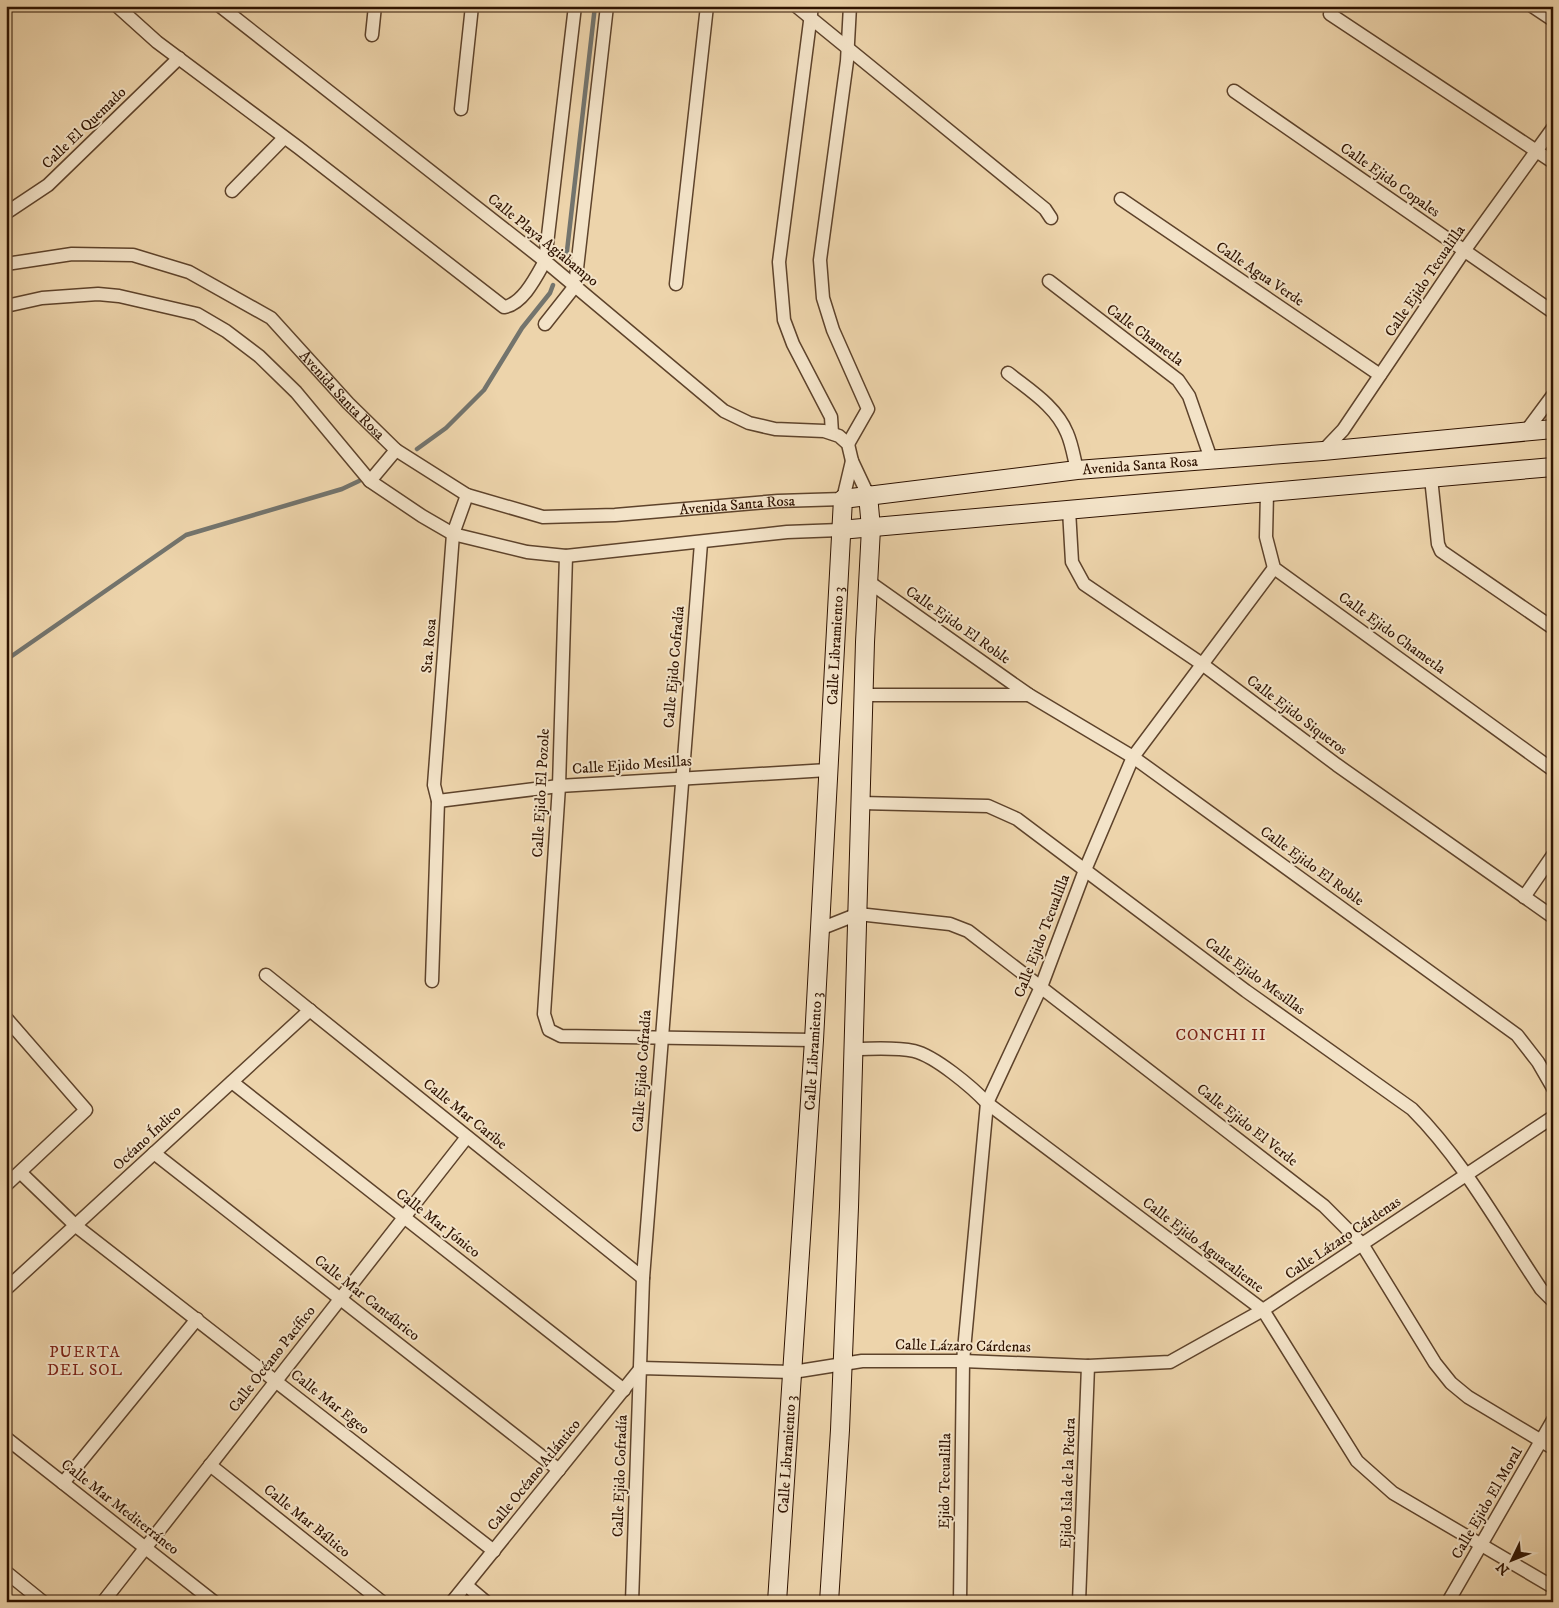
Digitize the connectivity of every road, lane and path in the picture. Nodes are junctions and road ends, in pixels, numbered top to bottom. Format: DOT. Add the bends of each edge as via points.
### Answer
graph roads {
  1 [pos="117,6"];
  2 [pos="220,6"];
  3 [pos="375,6"];
  4 [pos="472,6"];
  5 [pos="575,6"];
  6 [pos="607,6"];
  7 [pos="708,6"];
  8 [pos="796,6"];
  9 [pos="850,6"];
  10 [pos="1532,6"];
  11 [pos="811,12"];
  12 [pos="1330,14"];
  13 [pos="1553,20"];
  14 [pos="372,35"];
  15 [pos="847,46"];
  16 [pos="178,58"];
  17 [pos="1234,91"];
  18 [pos="461,109"];
  19 [pos="1553,128"];
  20 [pos="284,138"];
  21 [pos="1536,151"];
  22 [pos="1553,162"];
  23 [pos="232,191"];
  24 [pos="1121,199"];
  25 [pos="6,213"];
  26 [pos="1051,218"];
  27 [pos="1464,251"];
  28 [pos="545,261"];
  29 [pos="6,264"];
  30 [pos="1049,281"];
  31 [pos="676,284"];
  32 [pos="574,286"];
  33 [pos="6,306"];
  34 [pos="1553,312"];
  35 [pos="545,324"];
  36 [pos="1008,373"];
  37 [pos="1380,375"];
  38 [pos="1553,395"];
  39 [pos="1553,429"];
  40 [pos="1527,430"];
  41 [pos="832,434"];
  42 [pos="848,444"];
  43 [pos="396,450"];
  44 [pos="1323,451"];
  45 [pos="1211,459"];
  46 [pos="852,461"];
  47 [pos="1553,467"];
  48 [pos="1077,470"];
  49 [pos="1431,478"];
  50 [pos="370,481"];
  51 [pos="1267,492"];
  52 [pos="467,495"];
  53 [pos="868,495"];
  54 [pos="843,499"];
  55 [pos="1069,510"];
  56 [pos="871,528"];
  57 [pos="840,530"];
  58 [pos="453,534"];
  59 [pos="701,543"];
  60 [pos="566,556"];
  61 [pos="1274,568"];
  62 [pos="869,582"];
  63 [pos="1553,628"];
  64 [pos="1202,664"];
  65 [pos="864,695"];
  66 [pos="1029,695"];
  67 [pos="1133,757"];
  68 [pos="828,770"];
  69 [pos="1553,770"];
  70 [pos="681,778"];
  71 [pos="558,786"];
  72 [pos="438,801"];
  73 [pos="861,802"];
  74 [pos="1553,855"];
  75 [pos="1085,870"];
  76 [pos="1524,896"];
  77 [pos="858,914"];
  78 [pos="1553,917"];
  79 [pos="820,929"];
  80 [pos="266,975"];
  81 [pos="432,981"];
  82 [pos="1041,986"];
  83 [pos="310,1010"];
  84 [pos="6,1018"];
  85 [pos="661,1037"];
  86 [pos="814,1040"];
  87 [pos="855,1049"];
  88 [pos="232,1082"];
  89 [pos="1553,1088"];
  90 [pos="986,1103"];
  91 [pos="1553,1117"];
  92 [pos="467,1137"];
  93 [pos="154,1153"];
  94 [pos="21,1173"];
  95 [pos="1466,1175"];
  96 [pos="6,1185"];
  97 [pos="405,1217"];
  98 [pos="76,1226"];
  99 [pos="1362,1244"];
  100 [pos="644,1278"];
  101 [pos="6,1289"];
  102 [pos="341,1298"];
  103 [pos="1553,1301"];
  104 [pos="1263,1310"];
  105 [pos="197,1319"];
  106 [pos="963,1361"];
  107 [pos="842,1365"];
  108 [pos="1088,1366"];
  109 [pos="641,1368"];
  110 [pos="793,1372"];
  111 [pos="276,1381"];
  112 [pos="624,1390"];
  113 [pos="1553,1420"];
  114 [pos="6,1438"];
  115 [pos="1541,1442"];
  116 [pos="1553,1448"];
  117 [pos="210,1465"];
  118 [pos="559,1470"];
  119 [pos="63,1483"];
  120 [pos="1481,1545"];
  121 [pos="146,1548"];
  122 [pos="494,1551"];
  123 [pos="6,1572"];
  124 [pos="466,1585"];
  125 [pos="1553,1587"];
  126 [pos="43,1602"];
  127 [pos="103,1602"];
  128 [pos="214,1602"];
  129 [pos="382,1602"];
  130 [pos="452,1602"];
  131 [pos="486,1602"];
  132 [pos="632,1602"];
  133 [pos="777,1602"];
  134 [pos="829,1602"];
  135 [pos="960,1602"];
  136 [pos="1079,1602"];
  137 [pos="1448,1602"];
  1 -- 16 [label="street"];
  2 -- 28 [label="street, Calle Playa Agiabampo"];
  3 -- 14 [label="street"];
  4 -- 18 [label="street"];
  5 -- 28 [label="street"];
  6 -- 32 [label="street"];
  7 -- 31 [label="street"];
  8 -- 11 [label="street"];
  9 -- 15 [label="street"];
  10 -- 13 [label="street"];
  11 -- 15 [label="street"];
  11 -- 41 [label="street" via="779,270 784,320 831,417"];
  12 -- 21 [label="street"];
  15 -- 26 [label="street" via="1045,209"];
  15 -- 42 [label="street" via="820,260 823,298 832,330 868,409"];
  16 -- 20 [label="street"];
  16 -- 25 [label="street, Calle El Quemado" via="48,185"];
  17 -- 27 [label="street, Calle Ejido Copales"];
  19 -- 21 [label="street, Calle Ejido Tecualilla"];
  20 -- 23 [label="street"];
  20 -- 28 [label="street" via="504,307 523,295"];
  21 -- 22 [label="street"];
  21 -- 27 [label="street, Calle Ejido Tecualilla"];
  24 -- 37 [label="street, Calle Agua Verde"];
  27 -- 34 [label="street, Calle Ejido Copales"];
  27 -- 37 [label="street, Calle Ejido Tecualilla"];
  28 -- 32 [label="street, Calle Playa Agiabampo"];
  29 -- 43 [label="street, Avenida Santa Rosa" via="72,254 133,254 189,272 271,318 348,403"];
  30 -- 45 [label="street, Calle Chametla" via="1178,380 1189,396"];
  32 -- 35 [label="street"];
  32 -- 41 [label="street, Calle Playa Agiabampo" via="724,412 767,427 824,430"];
  33 -- 50 [label="street, Avenida Santa Rosa" via="42,298 98,294 197,314 259,356 296,392"];
  36 -- 48 [label="street" via="1059,418 1067,433"];
  37 -- 44 [label="street, Calle Ejido Tecualilla" via="1343,430"];
  38 -- 40 [label="street"];
  39 -- 40 [label="street, Avenida Santa Rosa"];
  40 -- 44 [label="street, Avenida Santa Rosa"];
  41 -- 42 [label="street, Calle Playa Agiabampo"];
  42 -- 46 [label="street"];
  43 -- 50 [label="street"];
  43 -- 52 [label="street, Avenida Santa Rosa"];
  44 -- 45 [label="street, Avenida Santa Rosa"];
  45 -- 48 [label="street, Avenida Santa Rosa"];
  46 -- 53 [label="street"];
  46 -- 54 [label="street"];
  47 -- 49 [label="street, Avenida Santa Rosa"];
  48 -- 53 [label="street, Avenida Santa Rosa"];
  49 -- 51 [label="street, Avenida Santa Rosa"];
  49 -- 63 [label="street" via="1441,551"];
  50 -- 58 [label="street, Avenida Santa Rosa"];
  51 -- 55 [label="street, Avenida Santa Rosa"];
  51 -- 61 [label="street" via="1266,537"];
  52 -- 54 [label="street, Avenida Santa Rosa" via="543,517"];
  52 -- 58 [label="street, Sta. Rosa"];
  53 -- 54 [label="street, Avenida Santa Rosa"];
  53 -- 56 [label="street, Calle Libramiento 3"];
  54 -- 57 [label="street, Calle Libramiento 3"];
  55 -- 56 [label="street, Avenida Santa Rosa"];
  55 -- 64 [label="street, Calle Ejido Siqueros" via="1072,562 1084,584"];
  56 -- 57 [label="street, Avenida Santa Rosa"];
  56 -- 62 [label="street, Calle Libramiento 3"];
  57 -- 59 [label="street, Avenida Santa Rosa" via="787,532"];
  57 -- 68 [label="street, Calle Libramiento 3"];
  58 -- 60 [label="street, Avenida Santa Rosa" via="527,552"];
  58 -- 72 [label="street, Sta. Rosa" via="434,785"];
  59 -- 60 [label="street, Avenida Santa Rosa"];
  59 -- 70 [label="street, Calle Ejido Cofradía"];
  60 -- 71 [label="street, Calle Ejido El Pozole"];
  61 -- 64 [label="street, Calle Ejido Tecualilla"];
  61 -- 69 [label="street, Calle Ejido Chametla"];
  62 -- 65 [label="street, Calle Libramiento 3"];
  62 -- 66 [label="street, Calle Ejido El Roble"];
  64 -- 67 [label="street, Calle Ejido Tecualilla"];
  64 -- 76 [label="street, Calle Ejido Siqueros" via="1337,766"];
  65 -- 66 [label="street"];
  65 -- 73 [label="street, Calle Libramiento 3"];
  66 -- 67 [label="street, Calle Ejido El Roble"];
  67 -- 75 [label="street, Calle Ejido Tecualilla"];
  67 -- 89 [label="street, Calle Ejido El Roble" via="1517,1035"];
  68 -- 70 [label="street, Calle Ejido Mesillas"];
  68 -- 79 [label="street, Calle Libramiento 3"];
  70 -- 71 [label="street, Calle Ejido Mesillas"];
  70 -- 85 [label="street, Calle Ejido Cofradía"];
  71 -- 72 [label="street, Calle Ejido Mesillas"];
  71 -- 85 [label="street, Calle Ejido El Pozole" via="544,1014 549,1030 561,1036"];
  72 -- 81 [label="street, Sta. Rosa"];
  73 -- 75 [label="street, Calle Ejido Mesillas" via="988,806 1017,820"];
  73 -- 77 [label="street, Calle Libramiento 3"];
  74 -- 76 [label="street"];
  75 -- 82 [label="street, Calle Ejido Tecualilla"];
  75 -- 95 [label="street, Calle Ejido Mesillas" via="1246,992 1412,1109"];
  76 -- 78 [label="street, Calle Ejido Siqueros"];
  77 -- 79 [label="street"];
  77 -- 82 [label="street, Calle Ejido El Verde" via="959,927"];
  77 -- 87 [label="street, Calle Libramiento 3"];
  79 -- 86 [label="street, Calle Libramiento 3"];
  80 -- 83 [label="street, Calle Mar Caribe"];
  82 -- 90 [label="street, Calle Ejido Tecualilla"];
  82 -- 99 [label="street, Calle Ejido El Verde" via="1316,1200"];
  83 -- 88 [label="street, Océano Índico"];
  83 -- 92 [label="street, Calle Mar Caribe"];
  84 -- 94 [label="street" via="86,1110"];
  85 -- 86 [label="street"];
  85 -- 100 [label="street, Calle Ejido Cofradía"];
  86 -- 110 [label="street, Calle Libramiento 3"];
  87 -- 90 [label="street, Calle Ejido Aguacaliente" via="914,1051 971,1086"];
  87 -- 107 [label="street, Calle Libramiento 3"];
  88 -- 93 [label="street, Océano Índico"];
  88 -- 97 [label="street, Calle Mar Jónico"];
  90 -- 104 [label="street, Calle Ejido Aguacaliente"];
  90 -- 106 [label="street, Calle Ejido Tecualilla"];
  91 -- 95 [label="street, Calle Lázaro Cárdenas"];
  92 -- 97 [label="street, Calle Océano Pacífico"];
  92 -- 100 [label="street, Calle Mar Caribe"];
  93 -- 98 [label="street, Océano Índico"];
  93 -- 102 [label="street, Calle Mar Cantábrico"];
  94 -- 96 [label="street"];
  94 -- 98 [label="street, Calle Mar Egeo"];
  95 -- 99 [label="street, Calle Lázaro Cárdenas"];
  95 -- 103 [label="street, Calle Ejido Mesillas" via="1541,1289"];
  97 -- 102 [label="street, Calle Océano Pacífico"];
  97 -- 112 [label="street, Calle Mar Jónico"];
  98 -- 101 [label="street, Océano Índico"];
  98 -- 105 [label="street, Calle Mar Egeo"];
  99 -- 104 [label="street, Calle Lázaro Cárdenas"];
  99 -- 115 [label="street, Calle Ejido El Verde" via="1435,1363 1451,1383"];
  100 -- 109 [label="street, Calle Ejido Cofradía"];
  102 -- 111 [label="street, Calle Océano Pacífico"];
  102 -- 118 [label="street, Calle Mar Cantábrico"];
  104 -- 108 [label="street, Calle Lázaro Cárdenas" via="1170,1362"];
  104 -- 120 [label="street, Calle Ejido Aguacaliente" via="1357,1461 1393,1493"];
  105 -- 111 [label="street, Calle Mar Egeo"];
  105 -- 119 [label="street"];
  106 -- 107 [label="street, Calle Lázaro Cárdenas" via="862,1361"];
  106 -- 108 [label="street, Calle Lázaro Cárdenas"];
  106 -- 135 [label="street, Ejido Tecualilla"];
  107 -- 110 [label="street, Calle Lázaro Cárdenas"];
  107 -- 134 [label="street, Calle Libramiento 3"];
  108 -- 136 [label="street, Ejido Isla de la Piedra"];
  109 -- 110 [label="street, Calle Lázaro Cárdenas"];
  109 -- 112 [label="street, Calle Océano Atlántico"];
  109 -- 132 [label="street, Calle Ejido Cofradía"];
  110 -- 133 [label="street, Calle Libramiento 3"];
  111 -- 117 [label="street, Calle Océano Pacífico"];
  111 -- 122 [label="street, Calle Mar Egeo"];
  112 -- 118 [label="street, Calle Océano Atlántico"];
  113 -- 115 [label="street, Calle Ejido El Moral"];
  114 -- 119 [label="street, Calle Mar Mediterráneo"];
  115 -- 116 [label="street, Calle Ejido El Verde"];
  115 -- 120 [label="street, Calle Ejido El Moral"];
  117 -- 121 [label="street, Calle Océano Pacífico"];
  117 -- 129 [label="street, Calle Mar Báltico"];
  118 -- 122 [label="street, Calle Océano Atlántico"];
  119 -- 121 [label="street, Calle Mar Mediterráneo"];
  120 -- 125 [label="street, Calle Ejido Aguacaliente"];
  120 -- 137 [label="street, Calle Ejido El Moral"];
  121 -- 127 [label="street, Calle Océano Pacífico"];
  121 -- 128 [label="street, Calle Mar Mediterráneo"];
  122 -- 124 [label="street, Calle Océano Atlántico"];
  123 -- 126 [label="street"];
  124 -- 130 [label="street, Calle Océano Atlántico"];
  124 -- 131 [label="street"];
}
